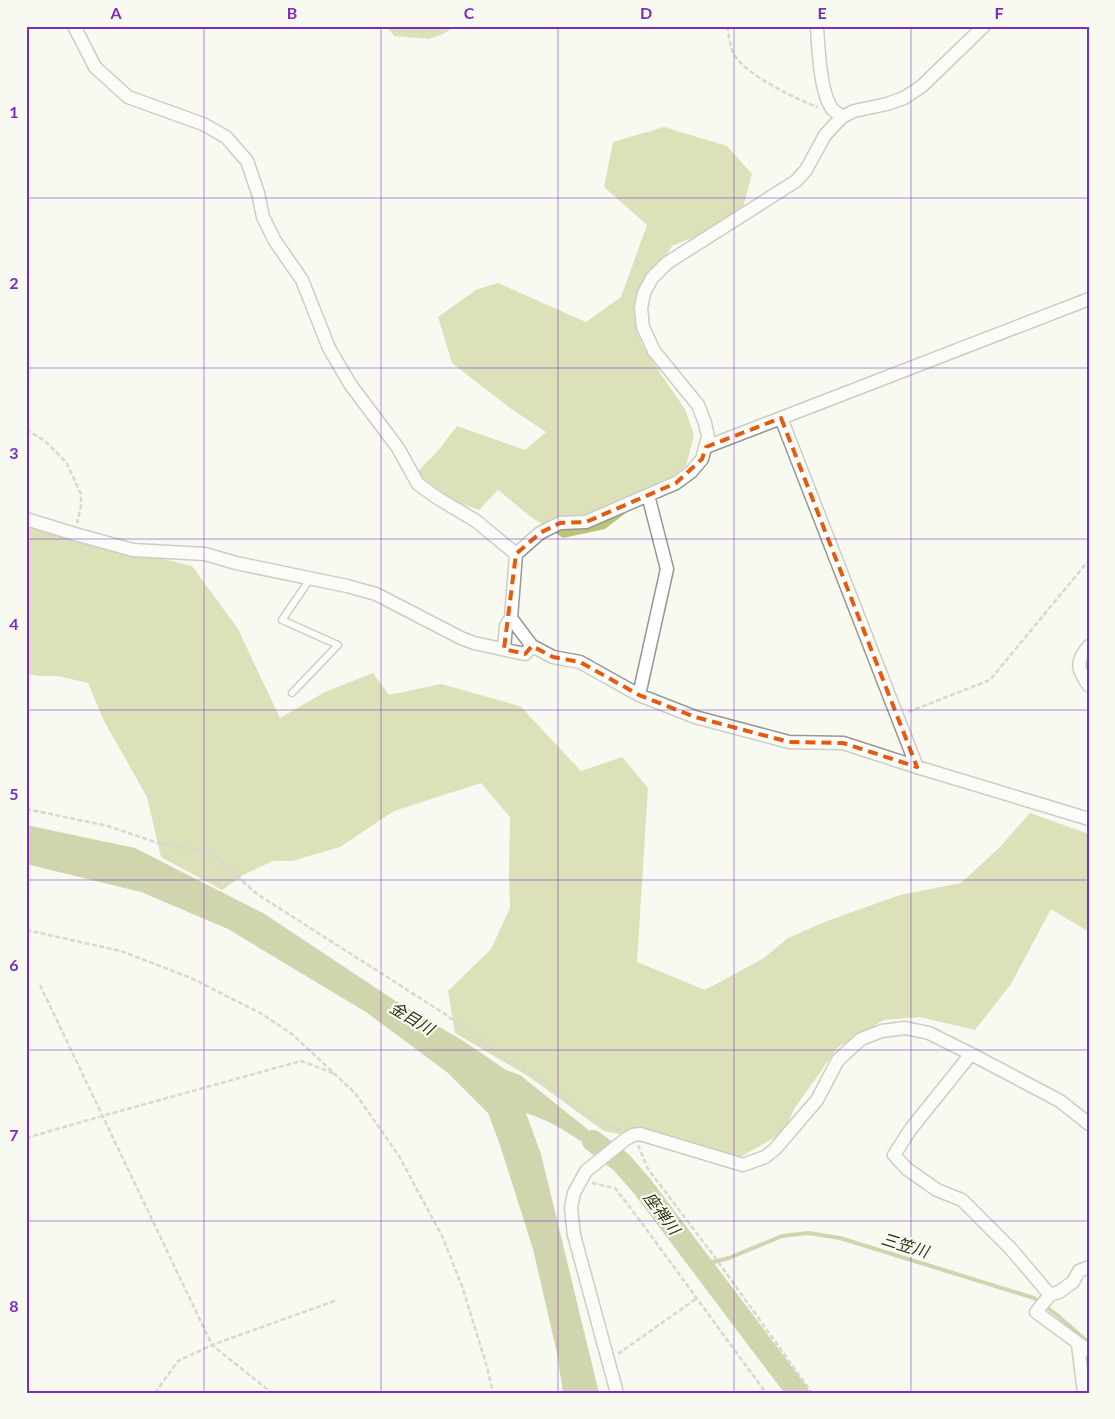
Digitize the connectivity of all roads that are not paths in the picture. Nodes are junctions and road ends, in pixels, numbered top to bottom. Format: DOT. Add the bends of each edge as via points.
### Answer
graph roads {
  1 [pos="74,26"];
  2 [pos="817,26"];
  3 [pos="984,26"];
  4 [pos="842,117"];
  5 [pos="1089,299"];
  6 [pos="781,418"];
  7 [pos="706,447"];
  8 [pos="648,495"];
  9 [pos="26,520"];
  10 [pos="516,554"];
  11 [pos="310,579"];
  12 [pos="511,618"];
  13 [pos="532,646"];
  14 [pos="1089,646"];
  15 [pos="504,649"];
  16 [pos="1089,686"];
  17 [pos="292,692"];
  18 [pos="639,695"];
  19 [pos="918,767"];
  20 [pos="1089,819"];
  21 [pos="971,1054"];
  22 [pos="1089,1124"];
  23 [pos="1089,1267"];
  24 [pos="1050,1295"];
  25 [pos="1084,1348"];
  26 [pos="617,1393"];
  27 [pos="1084,1393"];
  1 -- 10 [label="street" via="96,67 128,97 203,124 226,137 248,161 263,217 302,280 329,348 350,384 398,448 418,484 476,521"];
  2 -- 4 [label="street" via="819,65 826,94 832,109"];
  3 -- 4 [label="street" via="922,86 904,98"];
  4 -- 7 [label="street" via="825,136 796,181 667,263 652,278 644,293 641,308 643,327 654,351 698,405 708,437"];
  5 -- 6 [label="street"];
  6 -- 7 [label="street"];
  6 -- 19 [label="street"];
  7 -- 8 [label="street" via="702,459 691,472 676,483"];
  8 -- 10 [label="street" via="586,522 560,524 540,533"];
  8 -- 18 [label="street" via="667,569"];
  9 -- 11 [label="street" via="133,550 205,554"];
  10 -- 12 [label="street"];
  11 -- 15 [label="street" via="376,594 461,638"];
  11 -- 17 [label="lane" via="282,620 338,645"];
  12 -- 13 [label="street"];
  12 -- 15 [label="street" via="506,626"];
  13 -- 15 [label="street" via="525,654"];
  13 -- 18 [label="street" via="553,657 580,662"];
  14 -- 16 [label="street" via="1078,664"];
  18 -- 19 [label="street" via="695,717 789,742 843,742"];
  19 -- 20 [label="street"];
  21 -- 22 [label="street" via="1060,1101"];
  21 -- 24 [label="street" via="894,1155 907,1169 937,1190 962,1200 1012,1250"];
  21 -- 26 [label="street" via="929,1033 904,1028 882,1031 861,1039 838,1060 817,1100 765,1157 743,1165 640,1134 629,1137 583,1176 571,1208 574,1235"];
  23 -- 24 [label="street" via="1079,1271 1073,1282"];
  24 -- 25 [label="street" via="1036,1312"];
  25 -- 27 [label="street"];
}
